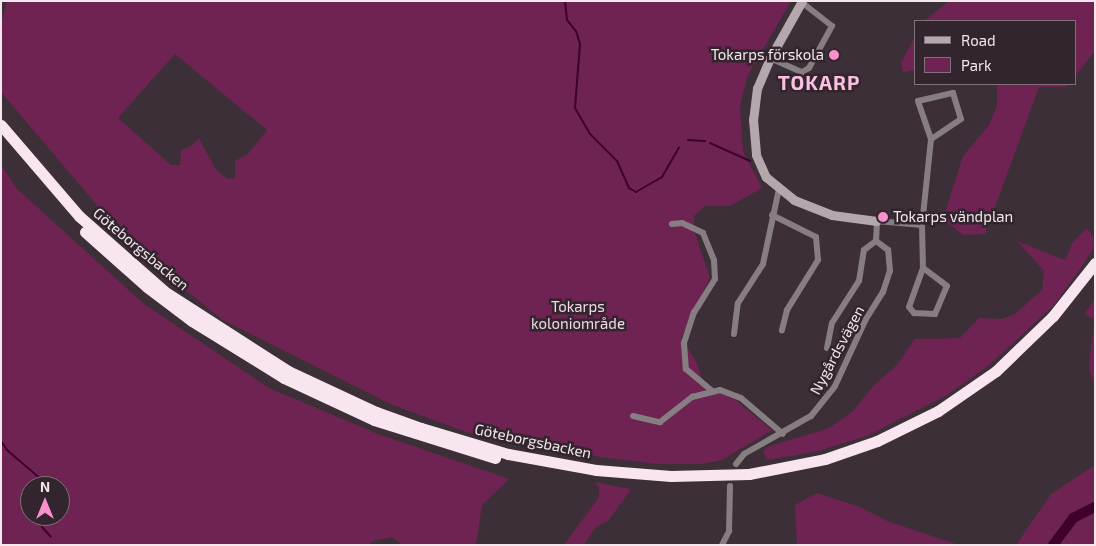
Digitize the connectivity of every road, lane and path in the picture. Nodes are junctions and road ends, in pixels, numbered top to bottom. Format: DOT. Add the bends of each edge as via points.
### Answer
graph roads {
  1 [pos="802,2"];
  2 [pos="770,58"];
  3 [pos="1,125"];
  4 [pos="1,137"];
  5 [pos="931,139"];
  6 [pos="779,190"];
  7 [pos="772,215"];
  8 [pos="877,221"];
  9 [pos="672,224"];
  10 [pos="922,225"];
  11 [pos="876,241"];
  12 [pos="1095,263"];
  13 [pos="923,268"];
  14 [pos="1095,275"];
  15 [pos="782,330"];
  16 [pos="734,334"];
  17 [pos="827,348"];
  18 [pos="712,390"];
  19 [pos="633,416"];
  20 [pos="783,434"];
  21 [pos="736,464"];
  22 [pos="730,486"];
  23 [pos="722,545"];
  1 -- 2 [label="street"];
  1 -- 2 [label="street" via="832,26 810,68 802,72"];
  2 -- 6 [label="street" via="755,98 753,141 760,166"];
  3 -- 12 [label="highway, Göteborgsbacken" via="79,216 164,291 288,371 376,412 447,437 508,454 596,470 671,476 749,474 825,459 877,441 938,411 996,371 1053,316"];
  4 -- 14 [label="highway, Göteborgsbacken" via="55,201 112,257 192,320 242,354 329,400 418,436 486,456 569,473 644,481 721,482 774,477 852,457 912,432 977,393 1037,342"];
  5 -- 5 [label="street" via="961,119 953,93 918,101"];
  5 -- 10 [label="street"];
  6 -- 7 [label="street"];
  6 -- 8 [label="street" via="825,214"];
  7 -- 15 [label="street" via="811,232 817,243 818,260 787,310"];
  7 -- 16 [label="street" via="763,264 738,303"];
  8 -- 10 [label="street"];
  8 -- 11 [label="street"];
  9 -- 18 [label="street" via="682,223 703,233 714,260 716,279 694,312 684,343 686,369"];
  10 -- 13 [label="street"];
  11 -- 17 [label="street, Nygårdsvägen" via="864,250 859,281 832,323"];
  11 -- 20 [label="street, Nygårdsvägen" via="886,247 891,257 883,292 821,407"];
  13 -- 13 [label="street" via="947,286 935,314 914,313 909,307"];
  18 -- 19 [label="street" via="688,400 660,422"];
  18 -- 20 [label="street" via="727,391 741,398"];
  20 -- 21 [label="street, Nygårdsvägen" via="744,454"];
  22 -- 23 [label="street" via="728,531"];
}
